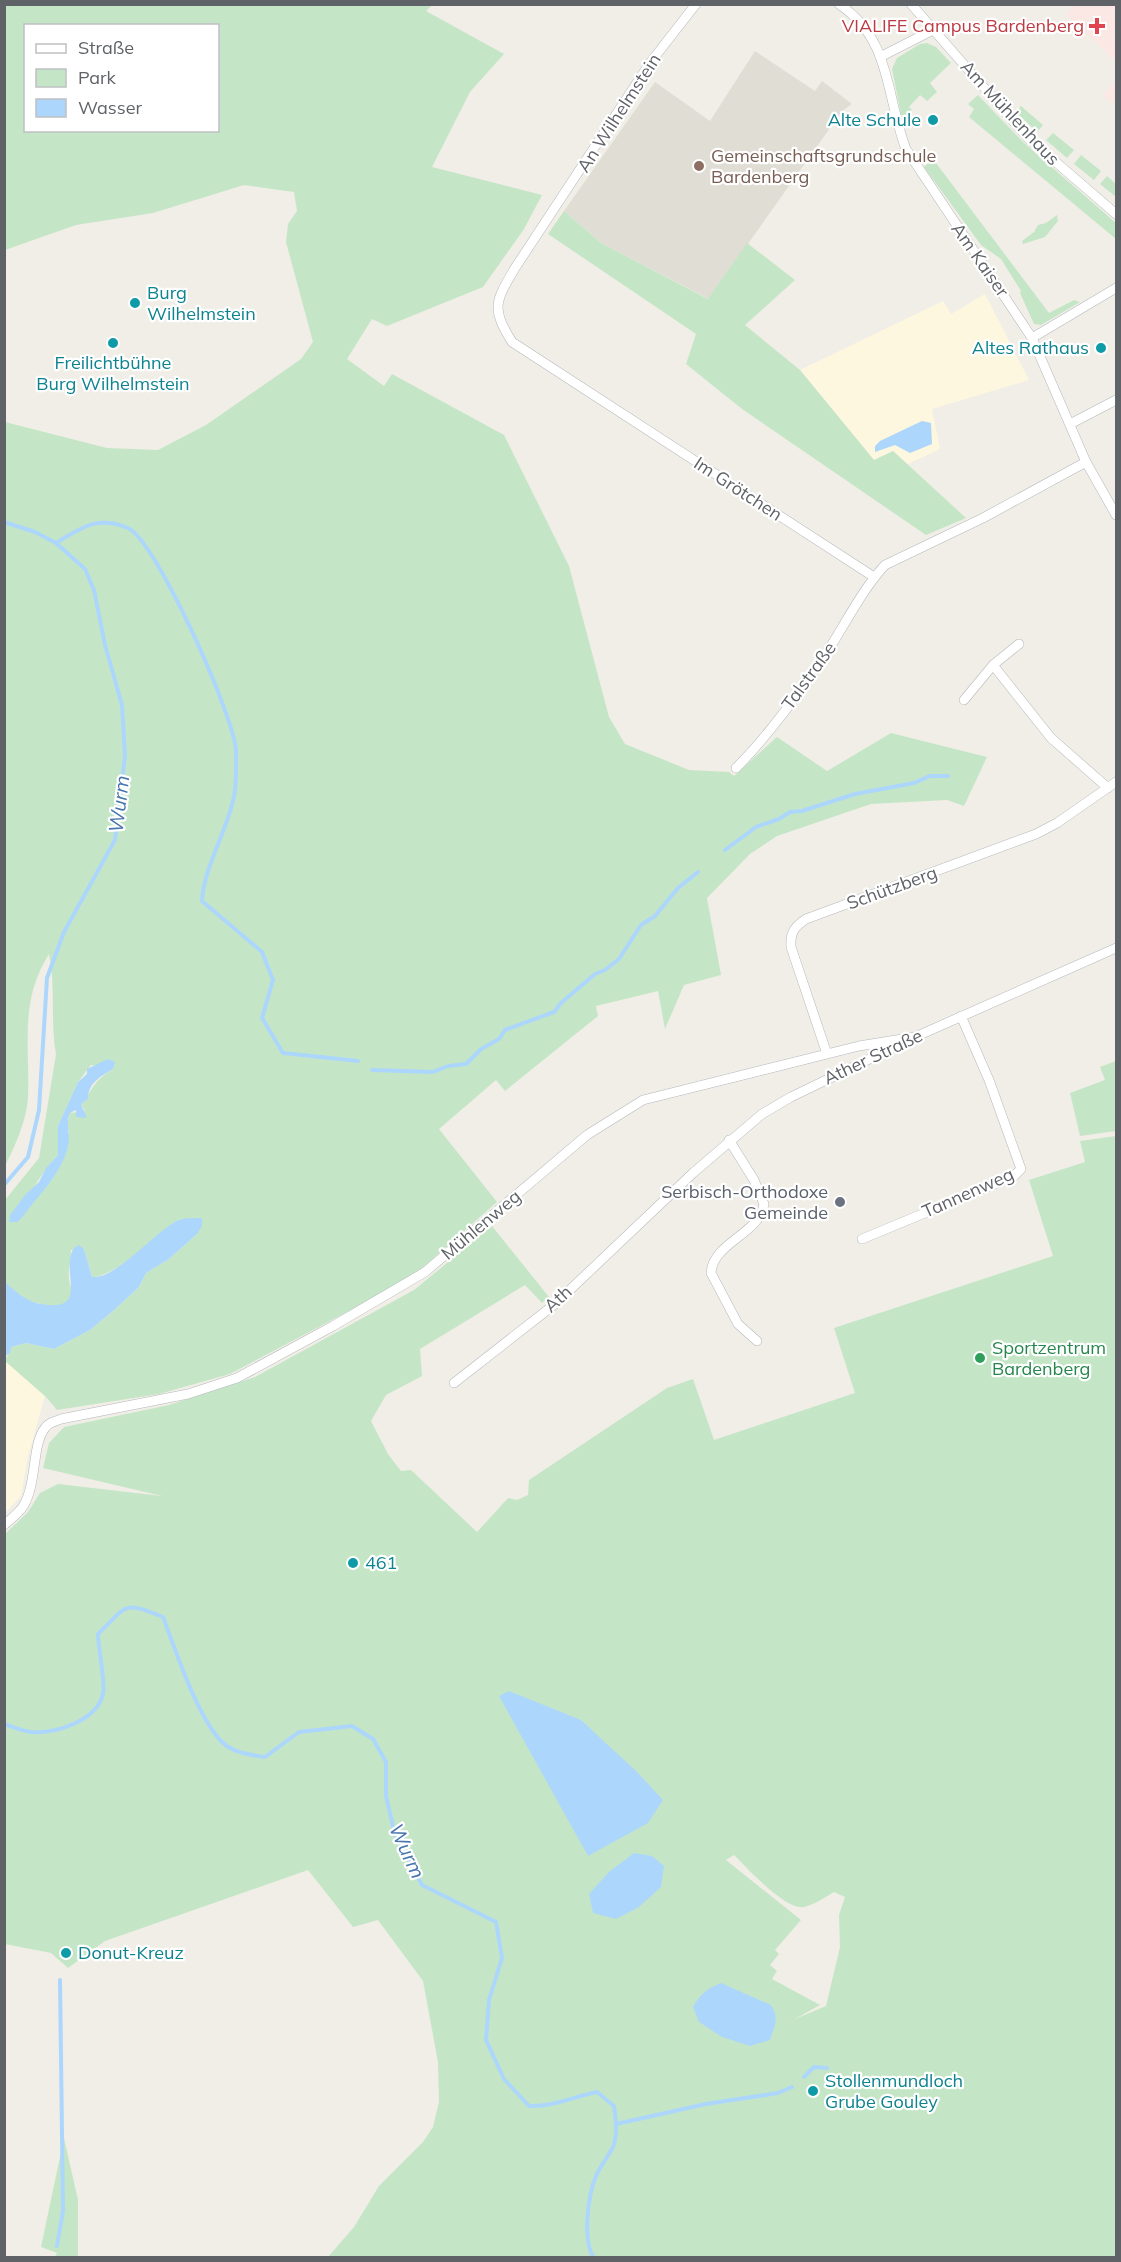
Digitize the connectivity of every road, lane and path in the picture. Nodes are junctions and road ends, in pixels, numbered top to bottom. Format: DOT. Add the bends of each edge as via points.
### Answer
graph roads {
  1 [pos="696,4"];
  2 [pos="838,4"];
  3 [pos="911,4"];
  4 [pos="933,30"];
  5 [pos="882,56"];
  6 [pos="1116,214"];
  7 [pos="544,224"];
  8 [pos="1116,288"];
  9 [pos="1032,338"];
  10 [pos="1116,400"];
  11 [pos="1070,424"];
  12 [pos="1086,462"];
  13 [pos="1116,515"];
  14 [pos="874,578"];
  15 [pos="1019,644"];
  16 [pos="993,665"];
  17 [pos="964,700"];
  18 [pos="736,768"];
  19 [pos="1116,782"];
  20 [pos="1108,788"];
  21 [pos="1116,948"];
  22 [pos="961,1016"];
  23 [pos="915,1037"];
  24 [pos="827,1054"];
  25 [pos="729,1140"];
  26 [pos="655,1208"];
  27 [pos="862,1239"];
  28 [pos="757,1341"];
  29 [pos="454,1383"];
  30 [pos="4,1525"];
  1 -- 7 [label="street, An Wilhelmstein" via="650,63"];
  2 -- 5 [label="street, Am Kaiser" via="863,24"];
  3 -- 4 [label="street, Am Mühlenhaus"];
  4 -- 5 [label="street"];
  4 -- 6 [label="street, Am Mühlenhaus" via="1028,138"];
  5 -- 9 [label="street, Am Kaiser" via="896,123 906,149"];
  7 -- 14 [label="street, Im Grötchen" via="502,289 497,305 499,321 512,342"];
  8 -- 9 [label="street"];
  9 -- 11 [label="street, Am Kaiser"];
  10 -- 11 [label="street"];
  11 -- 12 [label="street, Am Kaiser"];
  12 -- 13 [label="street, Am Kaiser"];
  12 -- 14 [label="street" via="885,565"];
  14 -- 18 [label="street, Talstraße" via="828,650 755,749"];
  15 -- 16 [label="street"];
  16 -- 17 [label="street"];
  16 -- 20 [label="street" via="1051,738"];
  19 -- 20 [label="street, Schützberg"];
  20 -- 24 [label="street, Schützberg" via="1036,834 806,919 795,927 790,936 791,947"];
  21 -- 22 [label="street, Ather Straße"];
  22 -- 23 [label="street, Ather Straße"];
  22 -- 27 [label="street, Tannenweg" via="1021,1169 1014,1176"];
  23 -- 24 [label="street, Mühlenweg"];
  23 -- 25 [label="street, Ather Straße" via="791,1097"];
  24 -- 30 [label="street, Mühlenweg" via="662,1094 630,1106 587,1135 401,1289 237,1378 188,1394 47,1425 24,1506"];
  25 -- 26 [label="street, Ather Straße"];
  25 -- 28 [label="street" via="764,1204 759,1217 715,1258 711,1273 738,1324"];
  26 -- 29 [label="street, Ath" via="555,1304"];
}
